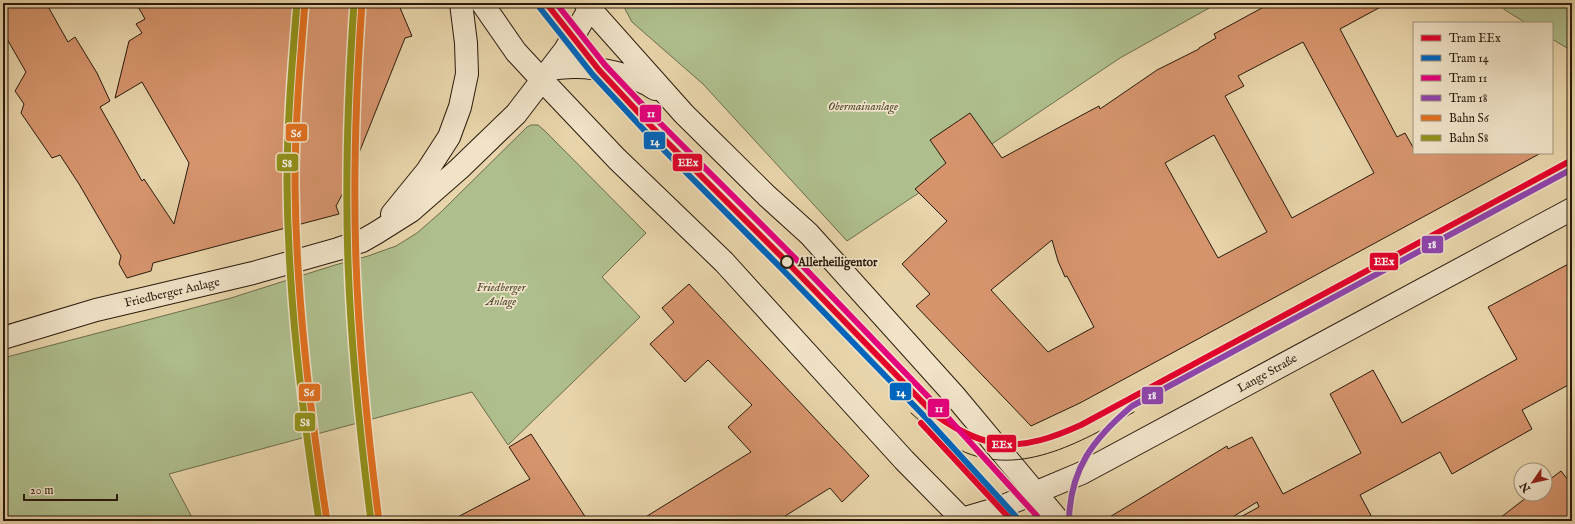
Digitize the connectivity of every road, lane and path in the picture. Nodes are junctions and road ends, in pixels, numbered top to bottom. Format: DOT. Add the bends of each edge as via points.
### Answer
graph roads {
  1 [pos="461,3"];
  2 [pos="482,3"];
  3 [pos="589,5"];
  4 [pos="547,75"];
  5 [pos="674,103"];
  6 [pos="1572,209"];
  7 [pos="376,234"];
  8 [pos="3,338"];
  9 [pos="1034,492"];
  10 [pos="960,520"];
  11 [pos="1059,521"];
  1 -- 7 [label="main road" via="467,74 450,137 427,171"];
  2 -- 4 [label="main road" via="516,52"];
  3 -- 4 [label="main road"];
  3 -- 5 [label="main road"];
  4 -- 5 [label="main road" via="574,66 631,76 652,86"];
  4 -- 7 [label="main road, Friedberger Anlage" via="516,114 459,169 411,211"];
  4 -- 10 [label="main road" via="617,159 724,262"];
  5 -- 9 [label="main road" via="809,234 954,396"];
  6 -- 9 [label="main road, Lange Straße" via="1112,457 1066,480"];
  7 -- 8 [label="main road, Friedberger Anlage" via="338,250 96,310"];
  9 -- 10 [label="main road, Lange Straße" via="999,508"];
  9 -- 11 [label="main road"];
}
